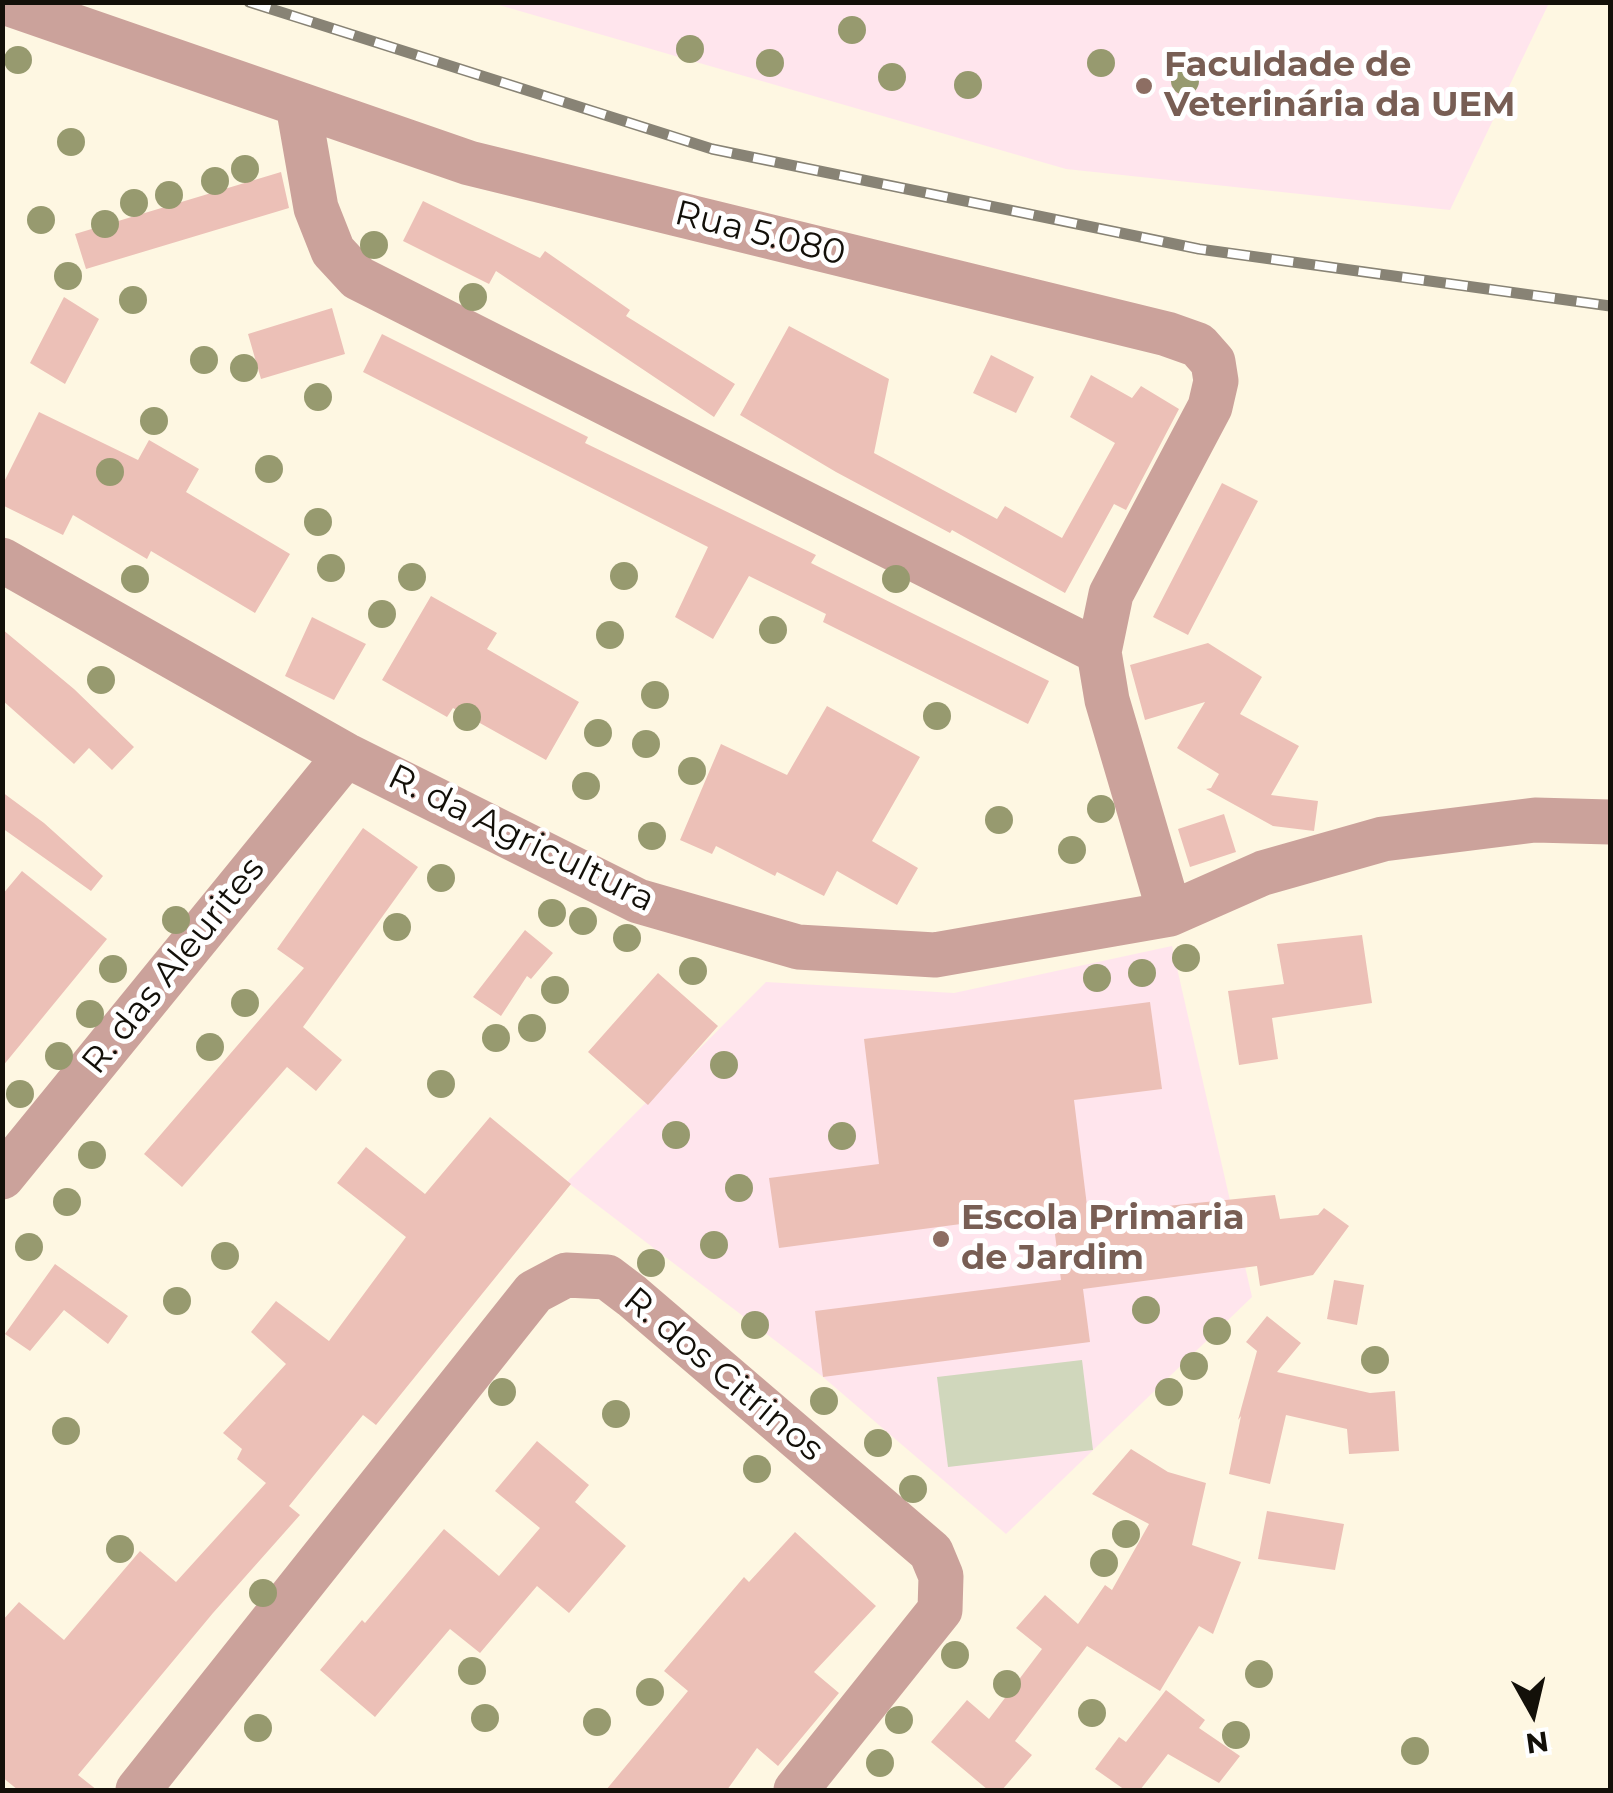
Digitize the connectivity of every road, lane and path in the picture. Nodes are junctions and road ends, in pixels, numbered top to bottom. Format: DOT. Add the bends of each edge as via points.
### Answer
graph roads {
  1 [pos="4,2"];
  2 [pos="298,104"];
  3 [pos="2,560"];
  4 [pos="1099,652"];
  5 [pos="346,755"];
  6 [pos="1610,822"];
  7 [pos="1170,914"];
  8 [pos="2,1177"];
  9 [pos="138,1790"];
  10 [pos="796,1790"];
  1 -- 2 [label="street, Rua 5.080"];
  2 -- 4 [label="street" via="316,208 333,250 358,278"];
  2 -- 4 [label="street, Rua 5.080" via="468,164 1198,345 1216,381 1210,407 1111,594"];
  3 -- 5 [label="street, R. da Agricultura"];
  4 -- 7 [label="street"];
  5 -- 7 [label="street, R. da Agricultura" via="638,900 798,948 935,955"];
  5 -- 8 [label="street, R. das Aleurites"];
  6 -- 7 [label="street, R. da Agricultura" via="1535,820 1382,839 1263,873"];
  9 -- 10 [label="street, R. dos Citrinos" via="534,1292 566,1275 607,1278 632,1296 931,1552 941,1576 940,1610"];
}
